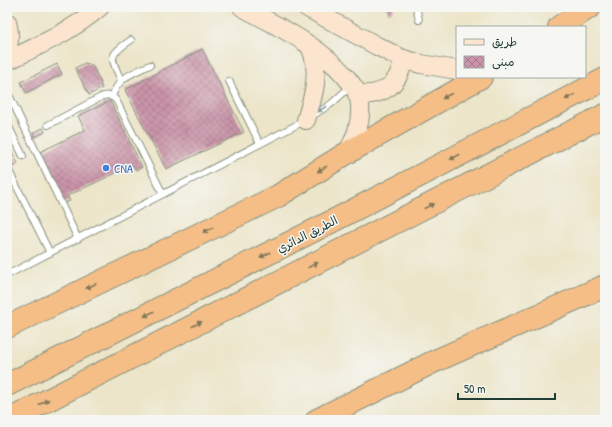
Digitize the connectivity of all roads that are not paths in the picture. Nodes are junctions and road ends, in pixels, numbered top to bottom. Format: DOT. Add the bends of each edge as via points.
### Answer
graph roads {
  1 [pos="100,7"];
  2 [pos="242,7"];
  3 [pos="416,7"];
  4 [pos="590,7"];
  5 [pos="310,8"];
  6 [pos="419,20"];
  7 [pos="7,22"];
  8 [pos="561,26"];
  9 [pos="131,40"];
  10 [pos="310,46"];
  11 [pos="7,51"];
  12 [pos="403,59"];
  13 [pos="7,61"];
  14 [pos="150,65"];
  15 [pos="456,70"];
  16 [pos="479,78"];
  17 [pos="605,79"];
  18 [pos="121,80"];
  19 [pos="230,81"];
  20 [pos="355,89"];
  21 [pos="10,97"];
  22 [pos="112,97"];
  23 [pos="605,115"];
  24 [pos="306,120"];
  25 [pos="7,123"];
  26 [pos="48,125"];
  27 [pos="260,144"];
  28 [pos="347,153"];
  29 [pos="23,156"];
  30 [pos="7,167"];
  31 [pos="163,194"];
  32 [pos="78,239"];
  33 [pos="50,253"];
  34 [pos="7,275"];
  35 [pos="605,286"];
  36 [pos="7,327"];
  37 [pos="7,385"];
  38 [pos="9,420"];
  39 [pos="317,420"];
  1 -- 13 [label="street" via="56,38"];
  2 -- 10 [label="street"];
  3 -- 6 [label="lane"];
  4 -- 8 [label="highway"];
  5 -- 12 [label="street"];
  7 -- 11 [label="street"];
  9 -- 18 [label="lane" via="115,51 112,58"];
  10 -- 20 [label="street" via="337,66"];
  10 -- 24 [label="street" via="316,62 316,80"];
  12 -- 15 [label="street" via="427,66"];
  12 -- 20 [label="street" via="399,75 389,87 374,94"];
  14 -- 18 [label="lane"];
  16 -- 28 [label="highway, one-way"];
  17 -- 37 [label="highway, الطريق الدائري, one-way" via="325,225"];
  18 -- 22 [label="lane"];
  19 -- 27 [label="lane"];
  20 -- 24 [label="lane, one-way"];
  20 -- 28 [label="street" via="360,114 359,125"];
  21 -- 32 [label="lane"];
  22 -- 26 [label="lane" via="101,97"];
  22 -- 31 [label="lane" via="117,102"];
  38 -- 23 [label="highway, one-way"];
  24 -- 27 [label="lane"];
  25 -- 29 [label="lane"];
  27 -- 31 [label="lane"];
  28 -- 36 [label="highway, one-way" via="278,196"];
  30 -- 33 [label="lane"];
  31 -- 32 [label="lane"];
  32 -- 33 [label="lane"];
  33 -- 34 [label="lane"];
  35 -- 39 [label="highway" via="433,362"];
}
